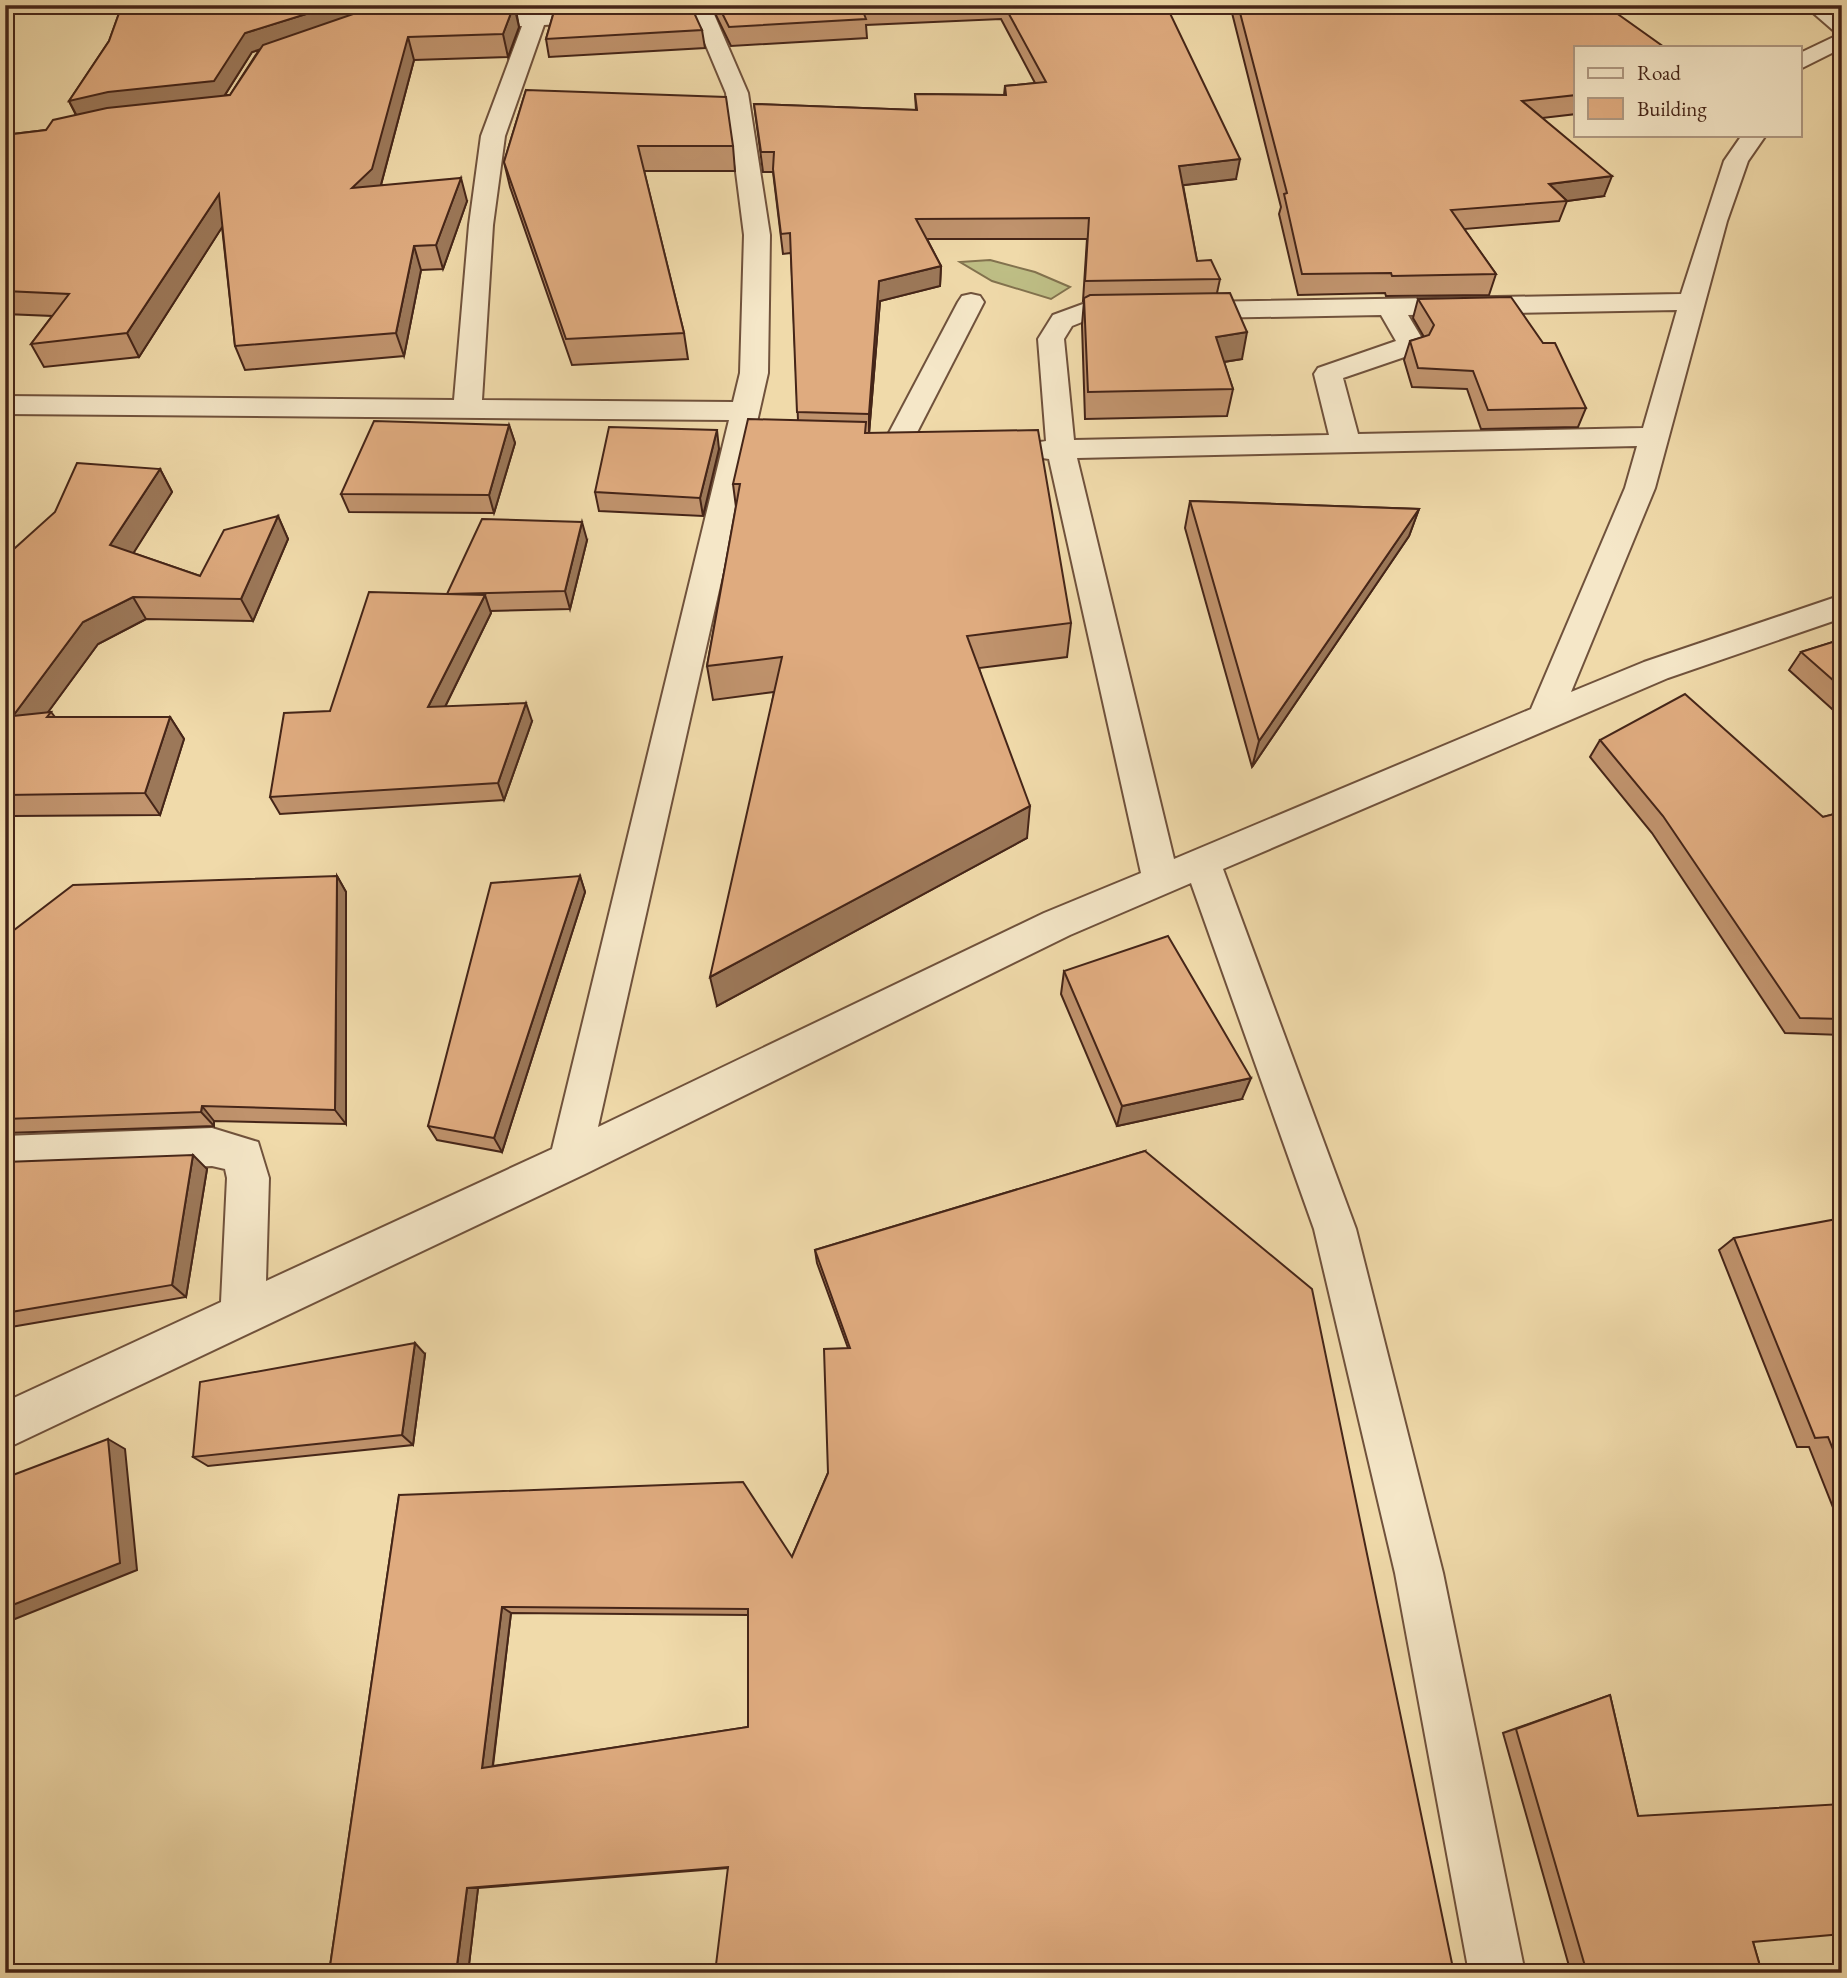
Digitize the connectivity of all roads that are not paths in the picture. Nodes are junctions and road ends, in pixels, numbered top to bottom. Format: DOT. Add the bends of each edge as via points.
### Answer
graph roads {
  1 [pos="1814,5"];
  2 [pos="693,12"];
  3 [pos="620,16"];
  4 [pos="536,18"];
  5 [pos="444,22"];
  6 [pos="1842,26"];
  7 [pos="1842,39"];
  8 [pos="1801,61"];
  9 [pos="1753,136"];
  10 [pos="971,302"];
  11 [pos="1692,302"];
  12 [pos="1390,307"];
  13 [pos="5,405"];
  14 [pos="468,407"];
  15 [pos="745,411"];
  16 [pos="1654,437"];
  17 [pos="1346,444"];
  18 [pos="897,446"];
  19 [pos="1006,449"];
  20 [pos="1061,450"];
  21 [pos="1842,606"];
  22 [pos="1544,718"];
  23 [pos="1202,862"];
  24 [pos="1161,880"];
  25 [pos="5,1155"];
  26 [pos="570,1161"];
  27 [pos="243,1314"];
  28 [pos="5,1426"];
  29 [pos="1497,1973"];
  1 -- 6 [label="street"];
  2 -- 15 [label="street" via="737,93 757,234 754,373"];
  3 -- 4 [label="street"];
  4 -- 5 [label="street"];
  4 -- 14 [label="street" via="493,136 481,225"];
  7 -- 8 [label="street"];
  9 -- 11 [label="street" via="1736,161"];
  10 -- 18 [label="street"];
  11 -- 12 [label="street"];
  11 -- 16 [label="street"];
  12 -- 17 [label="street" via="1412,345 1328,374"];
  12 -- 20 [label="street" via="1083,312 1062,321 1051,339"];
  13 -- 14 [label="street"];
  14 -- 15 [label="street"];
  15 -- 26 [label="street" via="752,442"];
  16 -- 17 [label="street"];
  16 -- 22 [label="street" via="1640,488"];
  17 -- 20 [label="street"];
  19 -- 20 [label="street"];
  20 -- 24 [label="street"];
  21 -- 22 [label="street" via="1656,670"];
  22 -- 23 [label="street"];
  23 -- 24 [label="street"];
  23 -- 29 [label="street" via="1335,1229 1419,1573"];
  24 -- 26 [label="street" via="1057,924"];
  25 -- 27 [label="street" via="212,1147 243,1155 247,1178"];
  26 -- 27 [label="street"];
  27 -- 28 [label="street"];
}
